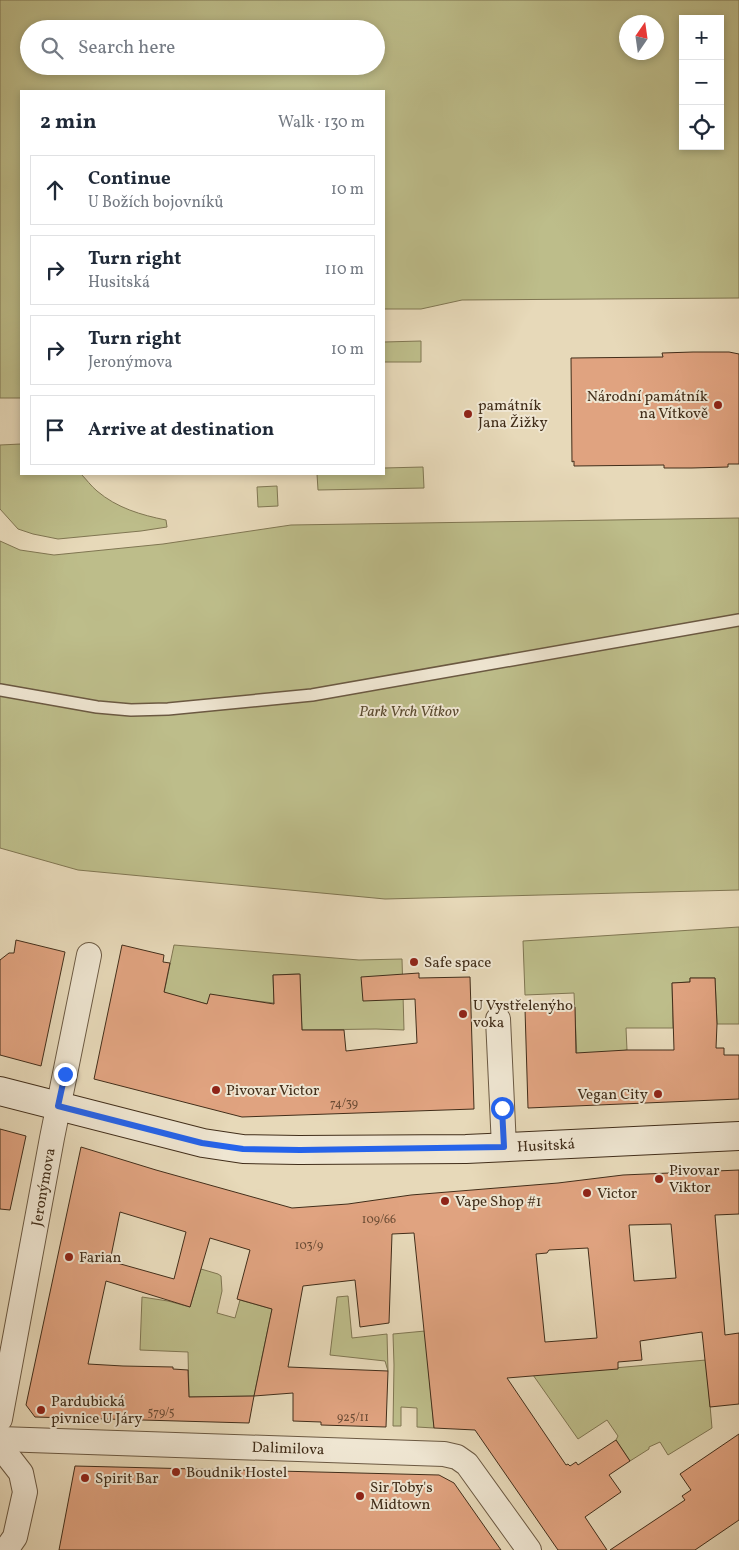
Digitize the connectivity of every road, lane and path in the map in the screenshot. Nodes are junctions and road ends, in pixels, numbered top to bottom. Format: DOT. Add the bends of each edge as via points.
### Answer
graph roads {
  1 [pos="739,620"];
  2 [pos="0,690"];
  3 [pos="89,955"];
  4 [pos="498,1020"];
  5 [pos="0,1092"];
  6 [pos="58,1106"];
  7 [pos="739,1136"];
  8 [pos="504,1147"];
  9 [pos="0,1419"];
  10 [pos="0,1439"];
  11 [pos="0,1446"];
  12 [pos="6,1550"];
  13 [pos="529,1550"];
  1 -- 2 [label="lane" via="312,695 178,708 131,710 97,707"];
  3 -- 6 [label="street, Jeronýmova"];
  4 -- 8 [label="street"];
  5 -- 6 [label="main road, Husitská"];
  6 -- 8 [label="main road, Husitská" via="202,1143 243,1149"];
  6 -- 9 [label="street, Jeronýmova"];
  7 -- 8 [label="main road, Husitská"];
  10 -- 13 [label="street, Dalimilova" via="444,1454 467,1464"];
  11 -- 12 [label="street" via="21,1473 25,1492 15,1537"];
}
